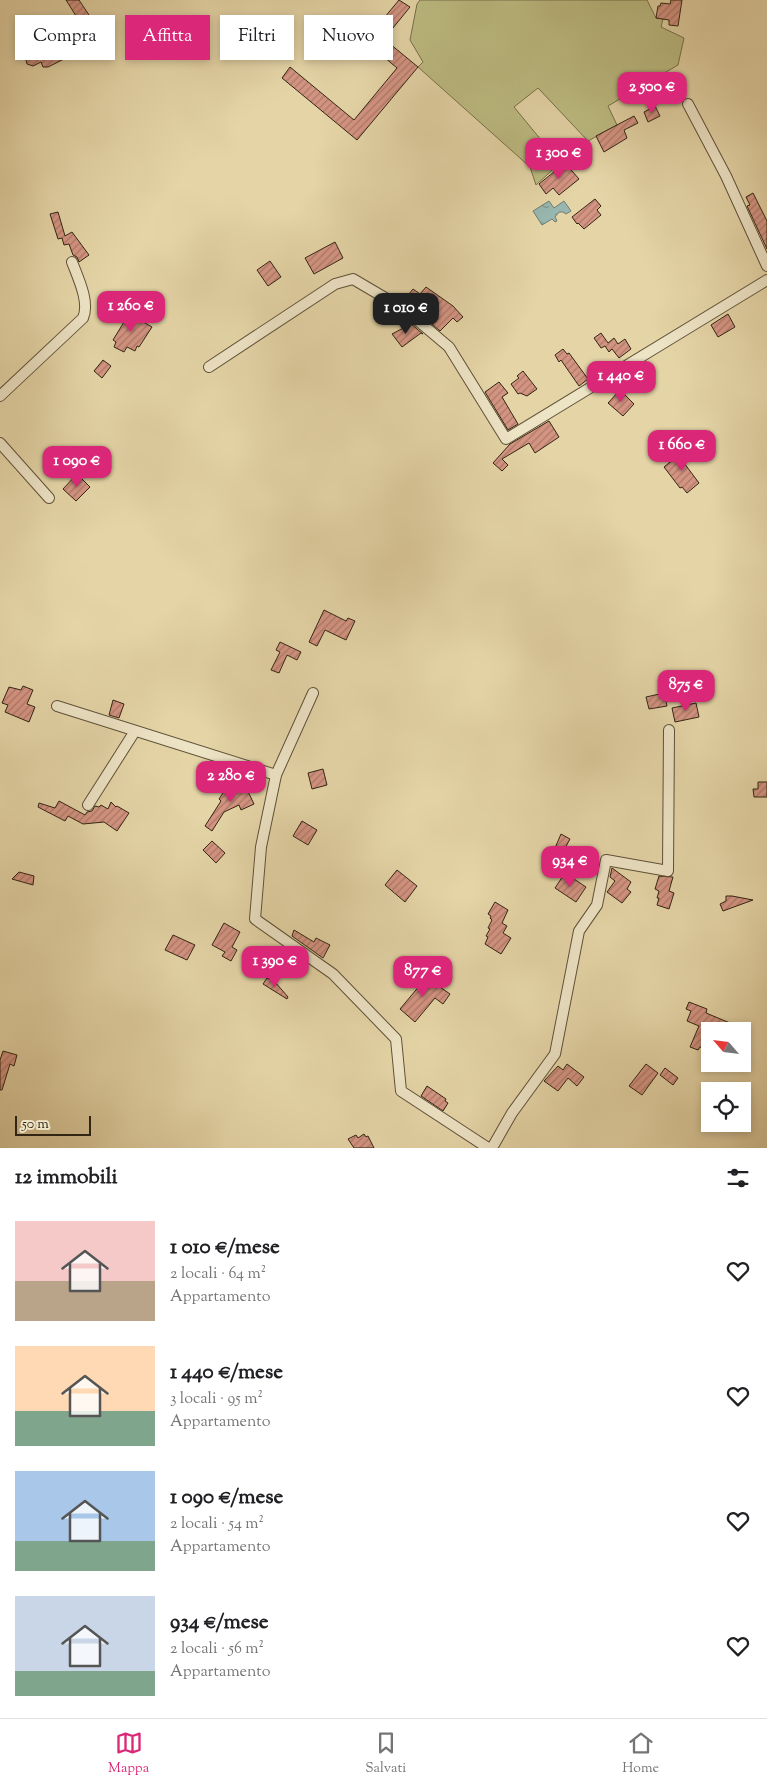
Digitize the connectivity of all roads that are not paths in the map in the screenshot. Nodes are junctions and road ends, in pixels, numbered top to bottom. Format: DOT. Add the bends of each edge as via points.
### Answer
graph roads {
  1 [pos="688,104"];
  2 [pos="72,262"];
  3 [pos="767,266"];
  4 [pos="767,280"];
  5 [pos="209,367"];
  6 [pos="0,396"];
  7 [pos="0,444"];
  8 [pos="49,498"];
  9 [pos="313,693"];
  10 [pos="56,706"];
  11 [pos="669,730"];
  12 [pos="135,731"];
  13 [pos="276,775"];
  14 [pos="88,805"];
  15 [pos="488,1148"];
  16 [pos="492,1148"];
  1 -- 3 [label="street" via="726,176"];
  2 -- 6 [label="street" via="84,298 84,318"];
  4 -- 5 [label="street" via="506,439 449,346 404,308 353,279 335,284"];
  7 -- 8 [label="street"];
  9 -- 13 [label="street"];
  10 -- 12 [label="street"];
  11 -- 16 [label="street" via="668,871 606,860 598,905 579,931 556,1054 512,1113"];
  12 -- 13 [label="street"];
  12 -- 14 [label="street"];
  13 -- 15 [label="street" via="261,848 255,919 333,974 396,1039 401,1091"];
}
